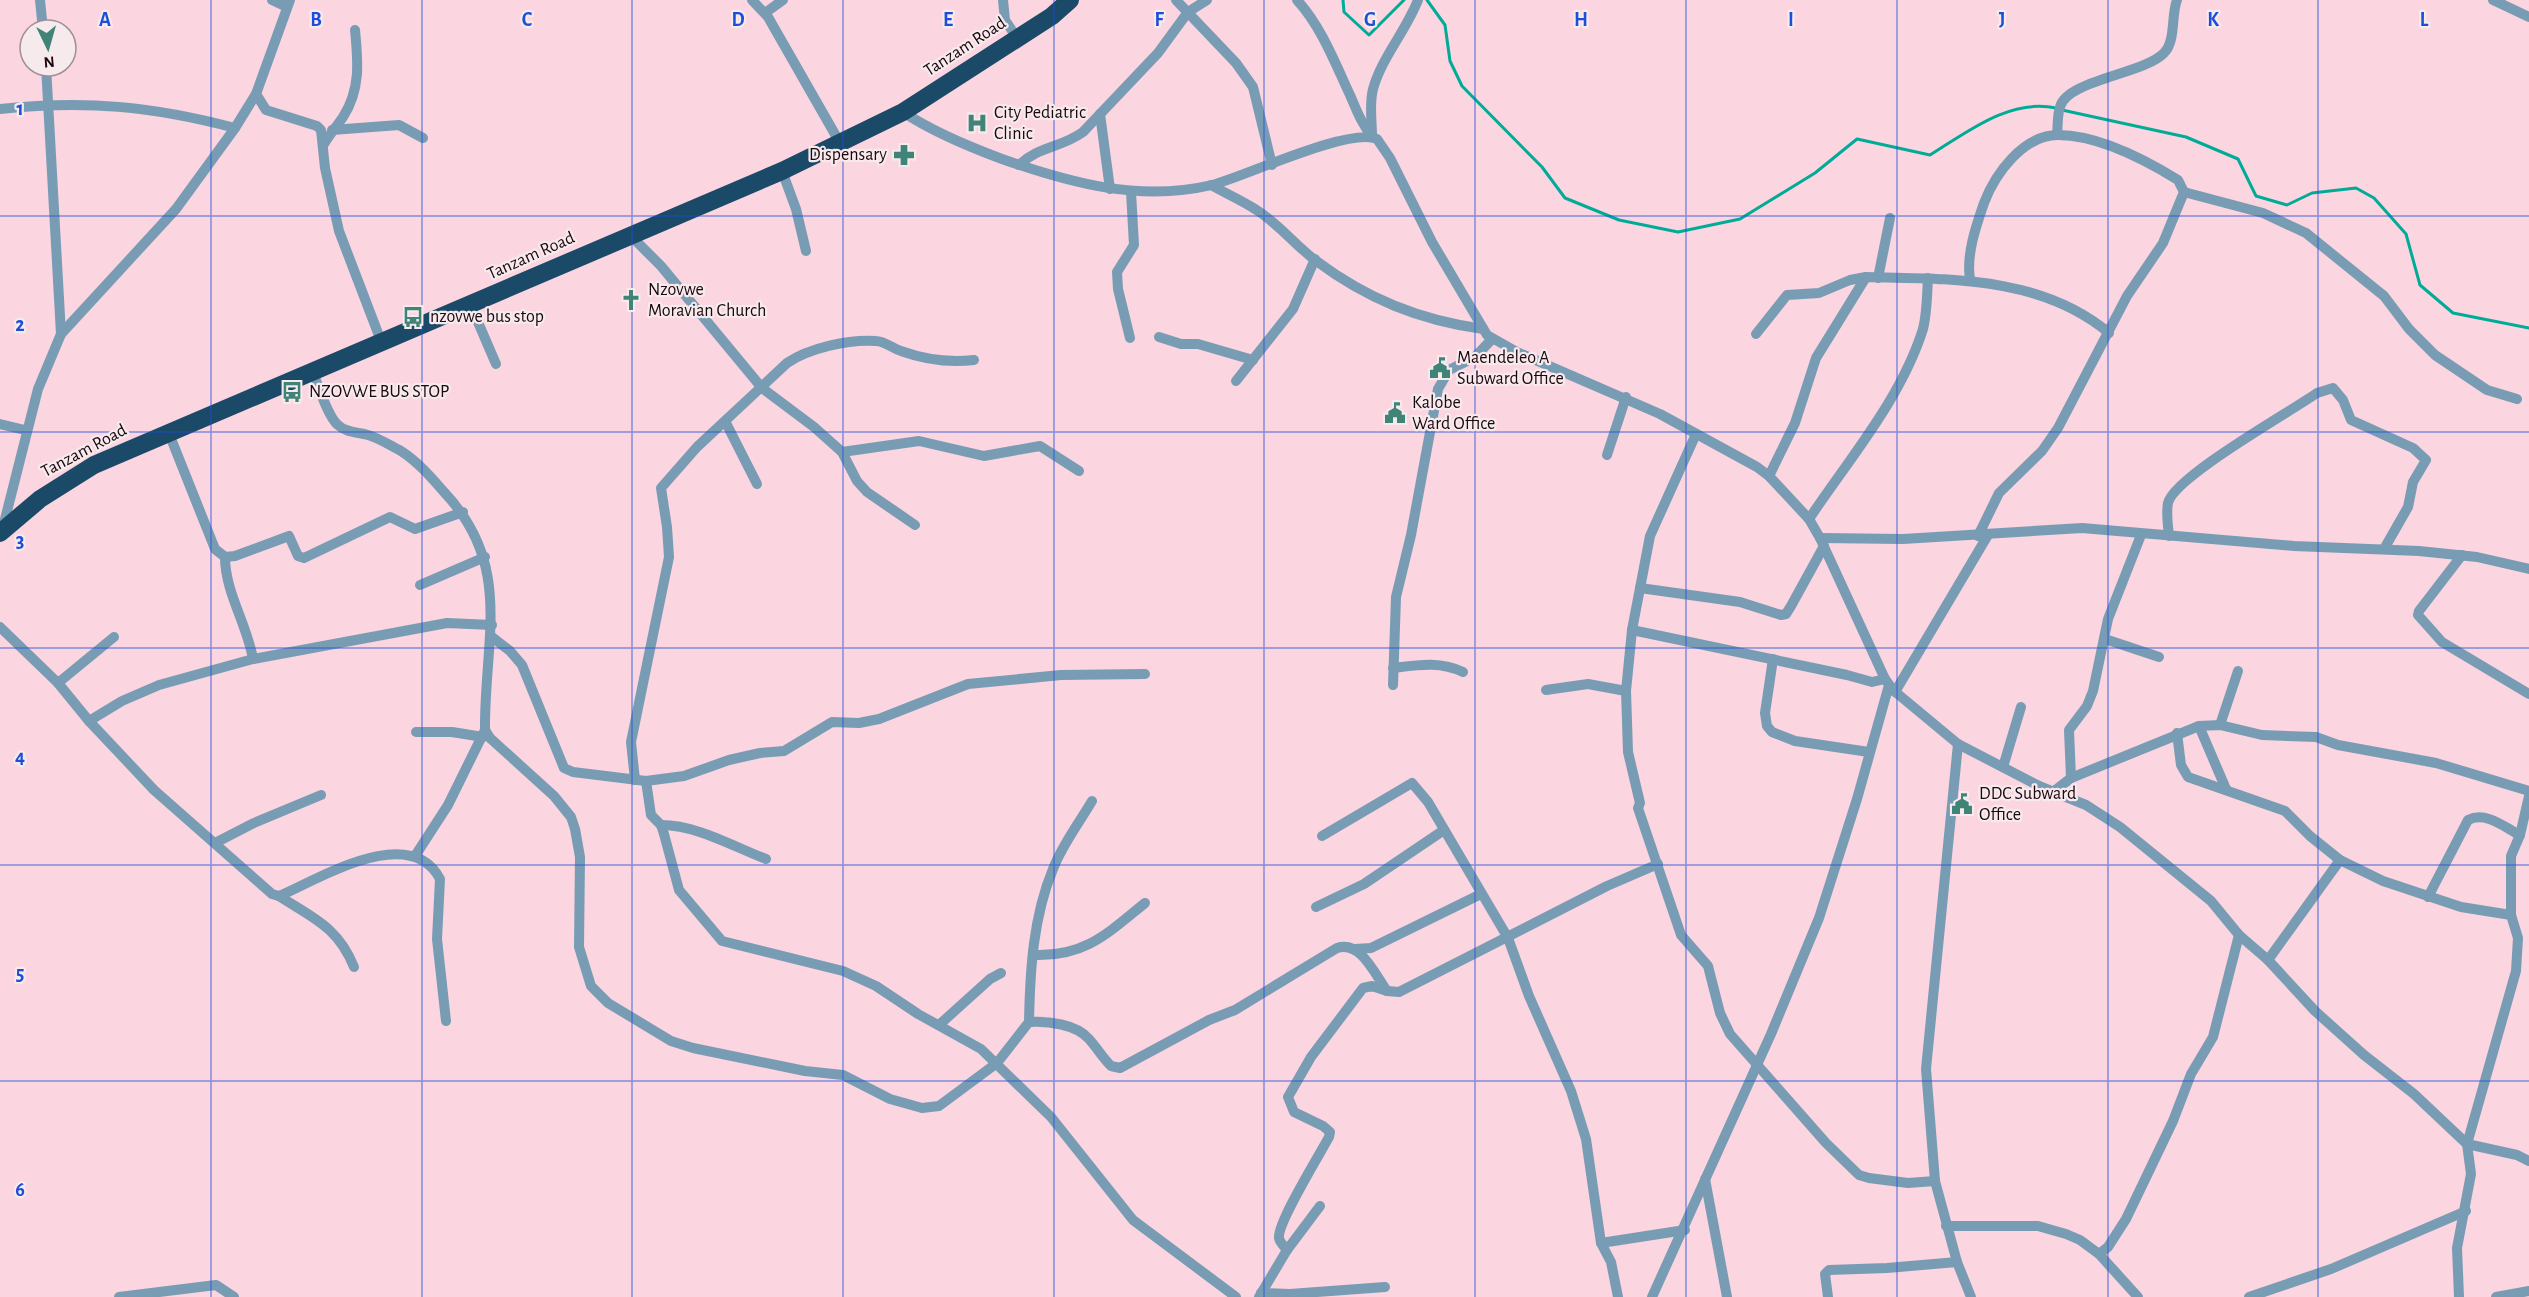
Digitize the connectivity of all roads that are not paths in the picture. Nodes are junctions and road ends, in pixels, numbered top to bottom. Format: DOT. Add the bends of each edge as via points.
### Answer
graph roads {
  1 [pos="40,0"];
  2 [pos="272,0"];
  3 [pos="752,0"];
  4 [pos="783,0"];
  5 [pos="1003,0"];
  6 [pos="1070,0"];
  7 [pos="1176,0"];
  8 [pos="1207,0"];
  9 [pos="1297,0"];
  10 [pos="1418,0"];
  11 [pos="2177,0"];
  12 [pos="2493,0"];
  13 [pos="288,3"];
  14 [pos="1188,12"];
  15 [pos="765,13"];
  16 [pos="2529,17"];
  17 [pos="42,18"];
  18 [pos="355,30"];
  19 [pos="1017,38"];
  20 [pos="47,78"];
  21 [pos="256,94"];
  22 [pos="49,105"];
  23 [pos="0,109"];
  24 [pos="903,112"];
  25 [pos="1100,114"];
  26 [pos="235,128"];
  27 [pos="333,130"];
  28 [pos="2057,135"];
  29 [pos="1372,136"];
  30 [pos="423,138"];
  31 [pos="840,143"];
  32 [pos="324,144"];
  33 [pos="1019,165"];
  34 [pos="1272,165"];
  35 [pos="782,171"];
  36 [pos="1211,185"];
  37 [pos="1110,189"];
  38 [pos="1131,192"];
  39 [pos="2184,192"];
  40 [pos="1890,218"];
  41 [pos="630,235"];
  42 [pos="806,251"];
  43 [pos="1314,259"];
  44 [pos="1866,278"];
  45 [pos="1878,278"];
  46 [pos="1928,278"];
  47 [pos="1970,279"];
  48 [pos="471,306"];
  49 [pos="1483,329"];
  50 [pos="2109,333"];
  51 [pos="61,334"];
  52 [pos="1756,334"];
  53 [pos="1159,337"];
  54 [pos="1130,338"];
  55 [pos="1492,339"];
  56 [pos="381,341"];
  57 [pos="974,360"];
  58 [pos="1253,360"];
  59 [pos="496,364"];
  60 [pos="313,372"];
  61 [pos="1236,381"];
  62 [pos="762,388"];
  63 [pos="1626,397"];
  64 [pos="2517,399"];
  65 [pos="726,423"];
  66 [pos="0,424"];
  67 [pos="25,430"];
  68 [pos="168,431"];
  69 [pos="1696,434"];
  70 [pos="842,452"];
  71 [pos="1607,455"];
  72 [pos="1079,471"];
  73 [pos="1769,476"];
  74 [pos="757,484"];
  75 [pos="3,506"];
  76 [pos="463,512"];
  77 [pos="1809,519"];
  78 [pos="915,525"];
  79 [pos="1,532"];
  80 [pos="2141,535"];
  81 [pos="1983,536"];
  82 [pos="2169,536"];
  83 [pos="1822,542"];
  84 [pos="2384,549"];
  85 [pos="2462,555"];
  86 [pos="225,557"];
  87 [pos="485,557"];
  88 [pos="2529,569"];
  89 [pos="420,585"];
  90 [pos="1640,588"];
  91 [pos="492,625"];
  92 [pos="0,627"];
  93 [pos="1632,630"];
  94 [pos="114,637"];
  95 [pos="492,637"];
  96 [pos="2105,639"];
  97 [pos="2159,657"];
  98 [pos="253,659"];
  99 [pos="1773,659"];
  100 [pos="1393,668"];
  101 [pos="2238,671"];
  102 [pos="1463,672"];
  103 [pos="1145,674"];
  104 [pos="58,683"];
  105 [pos="1393,685"];
  106 [pos="1890,686"];
  107 [pos="1546,690"];
  108 [pos="1626,691"];
  109 [pos="2529,694"];
  110 [pos="2021,707"];
  111 [pos="89,721"];
  112 [pos="2220,725"];
  113 [pos="2199,726"];
  114 [pos="416,732"];
  115 [pos="2176,733"];
  116 [pos="484,734"];
  117 [pos="1958,744"];
  118 [pos="1869,752"];
  119 [pos="2003,767"];
  120 [pos="2071,778"];
  121 [pos="641,780"];
  122 [pos="2226,789"];
  123 [pos="2529,791"];
  124 [pos="2053,792"];
  125 [pos="321,795"];
  126 [pos="2529,796"];
  127 [pos="1092,801"];
  128 [pos="661,825"];
  129 [pos="1444,830"];
  130 [pos="2520,835"];
  131 [pos="1322,836"];
  132 [pos="215,843"];
  133 [pos="415,856"];
  134 [pos="766,859"];
  135 [pos="2340,860"];
  136 [pos="1658,864"];
  137 [pos="1481,894"];
  138 [pos="279,896"];
  139 [pos="2428,897"];
  140 [pos="1146,903"];
  141 [pos="1316,907"];
  142 [pos="2511,915"];
  143 [pos="2239,935"];
  144 [pos="1508,938"];
  145 [pos="1355,949"];
  146 [pos="1034,955"];
  147 [pos="2268,960"];
  148 [pos="354,967"];
  149 [pos="1001,973"];
  150 [pos="1387,991"];
  151 [pos="446,1021"];
  152 [pos="1029,1022"];
  153 [pos="939,1025"];
  154 [pos="997,1063"];
  155 [pos="1758,1065"];
  156 [pos="2467,1144"];
  157 [pos="2529,1161"];
  158 [pos="1706,1179"];
  159 [pos="1935,1181"];
  160 [pos="1320,1206"];
  161 [pos="2466,1210"];
  162 [pos="1946,1226"];
  163 [pos="1684,1230"];
  164 [pos="1601,1243"];
  165 [pos="1287,1250"];
  166 [pos="2098,1254"];
  167 [pos="1957,1262"];
  168 [pos="1385,1287"];
  169 [pos="2529,1291"];
  170 [pos="1260,1295"];
  171 [pos="119,1297"];
  172 [pos="234,1297"];
  173 [pos="1236,1297"];
  174 [pos="1618,1297"];
  175 [pos="1652,1297"];
  176 [pos="1727,1297"];
  177 [pos="1828,1297"];
  178 [pos="1971,1297"];
  179 [pos="2138,1297"];
  180 [pos="2249,1297"];
  181 [pos="2459,1297"];
  182 [pos="2496,1297"];
  1 -- 17 [label="street"];
  2 -- 13 [label="street"];
  3 -- 15 [label="street"];
  4 -- 15 [label="street"];
  5 -- 19 [label="street" via="1005,20"];
  6 -- 19 [label="highway, Tanzam Road"];
  7 -- 14 [label="street"];
  8 -- 14 [label="street"];
  9 -- 29 [label="street" via="1319,31 1359,120"];
  10 -- 29 [label="street" via="1373,88"];
  11 -- 28 [label="street" via="2170,45 2164,53 2146,64 2084,86 2060,105"];
  12 -- 16 [label="street"];
  13 -- 21 [label="street"];
  14 -- 25 [label="street" via="1158,53"];
  14 -- 34 [label="street" via="1253,87"];
  15 -- 31 [label="street"];
  18 -- 27 [label="street" via="356,86 344,116"];
  19 -- 24 [label="highway, Tanzam Road"];
  20 -- 22 [label="street"];
  21 -- 26 [label="street"];
  21 -- 32 [label="street" via="266,110 317,126"];
  22 -- 23 [label="street"];
  22 -- 26 [label="street" via="119,105"];
  22 -- 51 [label="street"];
  24 -- 31 [label="highway, Tanzam Road"];
  24 -- 33 [label="street" via="924,126"];
  25 -- 33 [label="street" via="1071,141 1034,152"];
  25 -- 37 [label="street"];
  26 -- 51 [label="street" via="176,209"];
  27 -- 30 [label="street" via="399,125"];
  27 -- 32 [label="street"];
  28 -- 39 [label="street" via="2095,141 2135,157 2178,180"];
  28 -- 47 [label="street" via="2029,145 2007,162 1993,184 1975,236 1969,261"];
  29 -- 34 [label="street" via="1321,147"];
  29 -- 49 [label="street" via="1390,158 1432,242"];
  31 -- 35 [label="highway, Tanzam Road"];
  32 -- 56 [label="street" via="324,168 339,231"];
  33 -- 37 [label="street" via="1063,180"];
  34 -- 36 [label="street"];
  35 -- 41 [label="highway, Tanzam Road"];
  35 -- 42 [label="street"];
  36 -- 38 [label="street"];
  36 -- 43 [label="street" via="1255,209"];
  37 -- 38 [label="street"];
  38 -- 54 [label="street" via="1134,245 1117,272"];
  39 -- 50 [label="street" via="2163,243 2127,297"];
  39 -- 64 [label="street" via="2263,213 2306,233 2384,296 2435,355 2487,390"];
  40 -- 45 [label="street"];
  41 -- 48 [label="highway, Tanzam Road"];
  41 -- 62 [label="street" via="661,266"];
  43 -- 49 [label="street" via="1349,283 1408,313"];
  43 -- 58 [label="street" via="1293,309"];
  44 -- 45 [label="street"];
  44 -- 52 [label="street" via="1819,293 1787,295"];
  44 -- 73 [label="street" via="1816,358 1795,423"];
  45 -- 46 [label="street"];
  46 -- 47 [label="street"];
  46 -- 77 [label="street" via="1925,318 1916,349 1888,402"];
  47 -- 50 [label="street" via="2054,301"];
  48 -- 56 [label="highway, Tanzam Road"];
  48 -- 59 [label="street"];
  49 -- 55 [label="street"];
  50 -- 81 [label="street" via="2058,428 2030,465 2000,493"];
  51 -- 67 [label="street"];
  53 -- 58 [label="street"];
  55 -- 63 [label="street"];
  55 -- 100 [label="street" via="1475,357 1449,370 1438,389 1396,597"];
  56 -- 60 [label="highway, Tanzam Road"];
  57 -- 62 [label="street" via="939,362 877,341 849,343 794,358"];
  58 -- 61 [label="street"];
  60 -- 68 [label="highway, Tanzam Road"];
  60 -- 76 [label="street" via="336,424 402,452 429,474"];
  62 -- 65 [label="street"];
  62 -- 70 [label="street"];
  63 -- 69 [label="street"];
  63 -- 71 [label="street"];
  65 -- 74 [label="street"];
  65 -- 121 [label="street" via="697,447 659,492 668,527 669,556 631,742"];
  66 -- 67 [label="street"];
  67 -- 75 [label="street"];
  68 -- 79 [label="highway, Tanzam Road" via="94,465 40,499"];
  68 -- 86 [label="street" via="215,549"];
  69 -- 73 [label="street"];
  69 -- 90 [label="street" via="1650,536"];
  70 -- 72 [label="street" via="919,441 984,456 1040,446"];
  70 -- 78 [label="street" via="862,488"];
  73 -- 77 [label="street"];
  75 -- 79 [label="street"];
  76 -- 86 [label="street" via="415,529 390,517 304,558 298,556 289,536"];
  76 -- 87 [label="street"];
  77 -- 83 [label="street"];
  80 -- 81 [label="street" via="2059,528"];
  80 -- 82 [label="street"];
  80 -- 96 [label="street" via="2114,601"];
  81 -- 83 [label="street"];
  81 -- 106 [label="street"];
  82 -- 84 [label="street" via="2284,546"];
  82 -- 84 [label="street" via="2168,504 2191,476 2317,393 2332,388 2343,400 2351,420 2413,448 2426,460 2413,482 2409,507"];
  83 -- 90 [label="street" via="1786,614 1740,602"];
  83 -- 106 [label="street"];
  84 -- 85 [label="street"];
  85 -- 88 [label="street"];
  85 -- 109 [label="street" via="2418,615 2442,642"];
  86 -- 98 [label="street" via="226,576"];
  87 -- 89 [label="street"];
  87 -- 91 [label="street"];
  90 -- 93 [label="street"];
  91 -- 95 [label="street"];
  91 -- 98 [label="street" via="447,624"];
  92 -- 104 [label="street"];
  93 -- 99 [label="street"];
  93 -- 108 [label="street"];
  94 -- 104 [label="street"];
  95 -- 116 [label="street" via="486,671"];
  95 -- 121 [label="street" via="522,665 564,768"];
  96 -- 97 [label="street"];
  96 -- 120 [label="street" via="2087,706 2069,730"];
  98 -- 111 [label="street" via="159,685"];
  99 -- 106 [label="street"];
  99 -- 118 [label="street" via="1765,713 1772,732 1796,741"];
  100 -- 102 [label="street" via="1434,664"];
  100 -- 105 [label="street"];
  101 -- 112 [label="street"];
  103 -- 121 [label="street" via="1051,675 968,684 879,719 832,722 784,751 729,760 684,776"];
  104 -- 111 [label="street"];
  106 -- 117 [label="street"];
  106 -- 118 [label="street"];
  107 -- 108 [label="street" via="1588,684"];
  108 -- 136 [label="street" via="1628,752 1638,808"];
  110 -- 119 [label="street"];
  111 -- 132 [label="street" via="154,790"];
  112 -- 113 [label="street"];
  112 -- 123 [label="street" via="2262,735 2328,739 2338,745 2436,763"];
  113 -- 115 [label="street"];
  113 -- 122 [label="street"];
  114 -- 116 [label="street"];
  115 -- 120 [label="street"];
  115 -- 122 [label="street" via="2183,773 2193,780"];
  116 -- 133 [label="street" via="448,805"];
  116 -- 154 [label="street" via="554,796 571,817 580,857 580,953 591,986 608,1003 682,1045 805,1071 843,1075 890,1099 922,1108 939,1106"];
  117 -- 119 [label="street"];
  117 -- 159 [label="street" via="1926,1069"];
  118 -- 155 [label="street" via="1819,918"];
  119 -- 124 [label="street"];
  120 -- 124 [label="street"];
  121 -- 128 [label="street" via="651,815"];
  122 -- 135 [label="street" via="2285,811"];
  124 -- 143 [label="street" via="2120,827 2211,901"];
  125 -- 132 [label="street"];
  126 -- 130 [label="street"];
  127 -- 146 [label="street" via="1053,866 1036,924"];
  128 -- 134 [label="street" via="699,831"];
  128 -- 153 [label="street" via="679,890 722,941 843,971 876,986"];
  129 -- 131 [label="street" via="1413,783"];
  129 -- 137 [label="street"];
  129 -- 141 [label="street" via="1364,884"];
  130 -- 139 [label="street" via="2488,818 2468,820"];
  130 -- 142 [label="street" via="2511,856"];
  132 -- 138 [label="street" via="263,889"];
  133 -- 138 [label="street" via="373,857"];
  133 -- 151 [label="street" via="440,879 437,939"];
  135 -- 139 [label="street"];
  135 -- 147 [label="street"];
  136 -- 144 [label="street"];
  136 -- 155 [label="street" via="1681,935 1708,966 1725,1027"];
  137 -- 144 [label="street"];
  137 -- 145 [label="street" via="1371,948"];
  138 -- 148 [label="street" via="330,927"];
  139 -- 142 [label="street"];
  140 -- 146 [label="street" via="1084,948 1056,956"];
  142 -- 156 [label="street" via="2518,938 2516,971"];
  143 -- 147 [label="street"];
  143 -- 166 [label="street" via="2213,1036 2191,1074 2126,1219"];
  144 -- 150 [label="street" via="1406,990"];
  144 -- 164 [label="street" via="1581,1118"];
  145 -- 150 [label="street"];
  145 -- 152 [label="street" via="1345,945 1337,948 1235,1010 1120,1068 1111,1066 1088,1037 1054,1023"];
  146 -- 152 [label="street"];
  147 -- 156 [label="street" via="2315,1011"];
  149 -- 153 [label="street"];
  150 -- 165 [label="street" via="1372,986 1363,988 1311,1057 1288,1097 1294,1112 1330,1132 1280,1233 1280,1242"];
  152 -- 154 [label="street"];
  153 -- 154 [label="street"];
  154 -- 173 [label="street" via="1051,1117 1133,1220"];
  155 -- 158 [label="street"];
  155 -- 159 [label="street" via="1826,1143 1859,1174 1869,1179 1908,1183"];
  156 -- 157 [label="street"];
  156 -- 161 [label="street" via="2471,1174"];
  158 -- 163 [label="street"];
  158 -- 176 [label="street"];
  159 -- 162 [label="street"];
  160 -- 165 [label="street"];
  161 -- 180 [label="street" via="2331,1269"];
  161 -- 181 [label="street" via="2457,1248"];
  162 -- 166 [label="street" via="2038,1226 2080,1240"];
  162 -- 167 [label="street"];
  163 -- 164 [label="street"];
  163 -- 175 [label="street"];
  164 -- 174 [label="street" via="1611,1262"];
  165 -- 170 [label="street"];
  166 -- 179 [label="street"];
  167 -- 177 [label="street" via="1829,1270"];
  167 -- 178 [label="street"];
  168 -- 170 [label="street"];
  169 -- 182 [label="street"];
  171 -- 172 [label="street" via="216,1285"];
}
